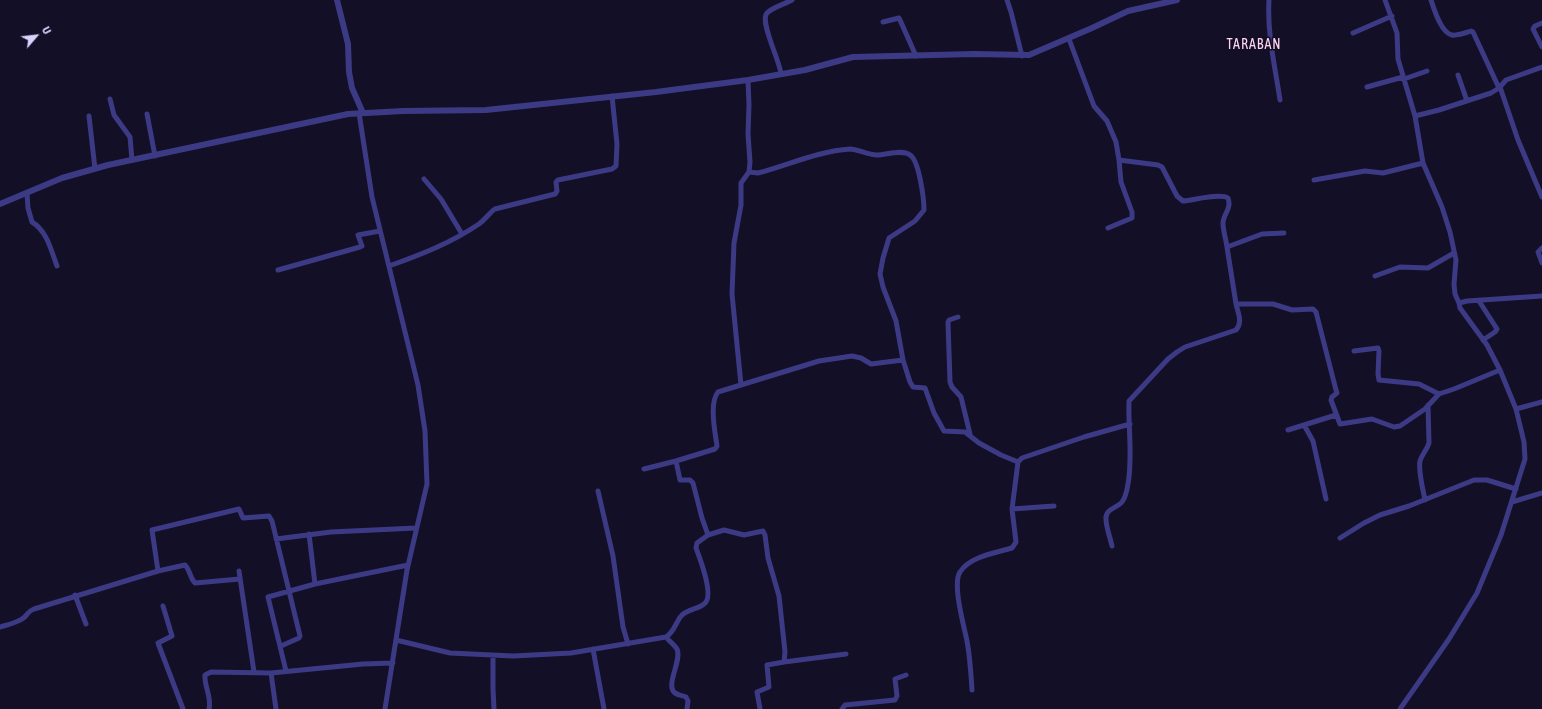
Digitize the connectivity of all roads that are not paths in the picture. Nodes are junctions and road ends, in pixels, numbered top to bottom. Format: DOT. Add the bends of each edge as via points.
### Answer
graph roads {
  1 [pos="337,0"];
  2 [pos="792,0"];
  3 [pos="1007,0"];
  4 [pos="1176,0"];
  5 [pos="1269,0"];
  6 [pos="1385,0"];
  7 [pos="1431,0"];
  8 [pos="1392,16"];
  9 [pos="883,22"];
  10 [pos="1542,23"];
  11 [pos="1353,33"];
  12 [pos="1069,38"];
  13 [pos="1542,46"];
  14 [pos="916,56"];
  15 [pos="1022,56"];
  16 [pos="1542,67"];
  17 [pos="1427,71"];
  18 [pos="781,74"];
  19 [pos="1458,75"];
  20 [pos="1404,78"];
  21 [pos="748,80"];
  22 [pos="1367,87"];
  23 [pos="1499,88"];
  24 [pos="612,96"];
  25 [pos="110,99"];
  26 [pos="1280,100"];
  27 [pos="1467,101"];
  28 [pos="361,113"];
  29 [pos="148,114"];
  30 [pos="89,116"];
  31 [pos="1415,116"];
  32 [pos="155,156"];
  33 [pos="132,160"];
  34 [pos="1119,160"];
  35 [pos="1423,163"];
  36 [pos="95,169"];
  37 [pos="749,172"];
  38 [pos="424,180"];
  39 [pos="1314,180"];
  40 [pos="27,193"];
  41 [pos="1542,197"];
  42 [pos="0,204"];
  43 [pos="1108,228"];
  44 [pos="380,231"];
  45 [pos="1284,233"];
  46 [pos="462,234"];
  47 [pos="1227,247"];
  48 [pos="1542,248"];
  49 [pos="1454,253"];
  50 [pos="1542,263"];
  51 [pos="57,266"];
  52 [pos="388,266"];
  53 [pos="278,270"];
  54 [pos="1374,276"];
  55 [pos="1542,296"];
  56 [pos="1479,301"];
  57 [pos="1459,303"];
  58 [pos="1236,304"];
  59 [pos="958,316"];
  60 [pos="1483,340"];
  61 [pos="1354,351"];
  62 [pos="903,360"];
  63 [pos="1500,370"];
  64 [pos="741,385"];
  65 [pos="1439,394"];
  66 [pos="1542,402"];
  67 [pos="1428,406"];
  68 [pos="1516,409"];
  69 [pos="1336,415"];
  70 [pos="1130,424"];
  71 [pos="1304,425"];
  72 [pos="1288,430"];
  73 [pos="970,434"];
  74 [pos="676,461"];
  75 [pos="1018,462"];
  76 [pos="644,469"];
  77 [pos="1516,488"];
  78 [pos="598,491"];
  79 [pos="1542,493"];
  80 [pos="1326,499"];
  81 [pos="1425,500"];
  82 [pos="1512,502"];
  83 [pos="1054,506"];
  84 [pos="1012,509"];
  85 [pos="416,528"];
  86 [pos="309,534"];
  87 [pos="708,535"];
  88 [pos="1340,538"];
  89 [pos="276,539"];
  90 [pos="1112,546"];
  91 [pos="408,565"];
  92 [pos="158,570"];
  93 [pos="239,571"];
  94 [pos="240,579"];
  95 [pos="315,584"];
  96 [pos="290,592"];
  97 [pos="75,595"];
  98 [pos="163,606"];
  99 [pos="86,624"];
  100 [pos="0,627"];
  101 [pos="666,637"];
  102 [pos="396,640"];
  103 [pos="628,644"];
  104 [pos="281,646"];
  105 [pos="593,649"];
  106 [pos="846,654"];
  107 [pos="493,656"];
  108 [pos="784,662"];
  109 [pos="393,663"];
  110 [pos="286,671"];
  111 [pos="254,672"];
  112 [pos="271,673"];
  113 [pos="906,676"];
  114 [pos="972,690"];
  115 [pos="182,709"];
  116 [pos="209,709"];
  117 [pos="276,709"];
  118 [pos="385,709"];
  119 [pos="494,709"];
  120 [pos="604,709"];
  121 [pos="687,709"];
  122 [pos="760,709"];
  123 [pos="842,709"];
  124 [pos="1400,709"];
  1 -- 28 [label="street" via="348,44 351,84"];
  2 -- 18 [label="street" via="765,16 769,36 781,66"];
  3 -- 15 [label="street"];
  4 -- 12 [label="street" via="1128,11"];
  5 -- 26 [label="street" via="1268,22"];
  6 -- 8 [label="street"];
  7 -- 23 [label="street" via="1437,19 1449,34 1457,35 1471,31 1475,34"];
  8 -- 11 [label="street"];
  8 -- 20 [label="street" via="1397,33 1398,59"];
  9 -- 14 [label="street" via="899,18"];
  10 -- 13 [label="street" via="1533,29"];
  12 -- 15 [label="street"];
  12 -- 34 [label="street" via="1094,106 1111,129"];
  14 -- 15 [label="street"];
  14 -- 18 [label="street" via="853,57"];
  16 -- 23 [label="street" via="1511,78"];
  17 -- 20 [label="street"];
  18 -- 21 [label="street"];
  19 -- 27 [label="street"];
  20 -- 22 [label="street"];
  20 -- 31 [label="street"];
  21 -- 24 [label="street"];
  21 -- 37 [label="street"];
  23 -- 27 [label="street"];
  23 -- 41 [label="street"];
  24 -- 28 [label="street" via="486,110"];
  24 -- 46 [label="street" via="617,144 616,166 612,169 564,177 556,182 555,194 495,209 487,218"];
  25 -- 33 [label="street" via="114,115 130,137"];
  27 -- 31 [label="street"];
  28 -- 32 [label="street"];
  28 -- 44 [label="street" via="372,197"];
  29 -- 32 [label="street"];
  30 -- 36 [label="street"];
  31 -- 35 [label="street"];
  32 -- 33 [label="street"];
  33 -- 36 [label="street"];
  34 -- 43 [label="street" via="1121,182 1133,216"];
  34 -- 47 [label="street" via="1162,167 1177,196 1184,201 1228,198 1230,206 1223,219"];
  35 -- 39 [label="street" via="1383,173 1366,171"];
  35 -- 49 [label="street" via="1442,207"];
  36 -- 40 [label="street" via="62,178"];
  37 -- 62 [label="street" via="758,173 811,157 851,149 865,154 908,154 913,158 919,176 924,210 915,221 889,238 880,274 896,321"];
  37 -- 64 [label="street" via="742,183 733,276 733,311"];
  38 -- 46 [label="street" via="441,199"];
  40 -- 42 [label="street"];
  40 -- 51 [label="street" via="32,222 45,235"];
  44 -- 52 [label="street"];
  44 -- 53 [label="street" via="358,235 362,246 360,247"];
  45 -- 47 [label="street" via="1262,234"];
  46 -- 52 [label="street" via="446,244"];
  47 -- 58 [label="street"];
  48 -- 50 [label="street" via="1538,252"];
  49 -- 54 [label="street" via="1428,268 1400,267"];
  49 -- 57 [label="street" via="1454,284"];
  52 -- 85 [label="street" via="411,354 425,431 427,484"];
  55 -- 56 [label="street"];
  56 -- 57 [label="street"];
  56 -- 60 [label="street" via="1497,329"];
  57 -- 60 [label="street"];
  58 -- 69 [label="street" via="1273,304 1292,310 1313,309 1316,312 1337,393 1331,398"];
  58 -- 70 [label="street" via="1240,322 1236,330 1185,347 1168,359 1129,401"];
  59 -- 73 [label="street" via="948,322 950,382 961,397"];
  60 -- 63 [label="street"];
  61 -- 65 [label="street" via="1378,348 1379,380 1419,384"];
  62 -- 64 [label="street" via="871,364 852,356 819,361"];
  62 -- 73 [label="street" via="913,387 925,388 942,429"];
  63 -- 65 [label="street"];
  63 -- 68 [label="street"];
  64 -- 74 [label="street" via="715,395 715,449"];
  65 -- 67 [label="street"];
  66 -- 68 [label="street"];
  67 -- 69 [label="street" via="1397,427 1372,419 1340,424"];
  67 -- 81 [label="street" via="1429,444 1420,465"];
  68 -- 77 [label="street" via="1525,455"];
  69 -- 71 [label="street"];
  70 -- 75 [label="street" via="1078,439 1022,458"];
  70 -- 90 [label="street" via="1131,465 1126,493 1122,502 1109,511 1105,518"];
  71 -- 72 [label="street"];
  71 -- 80 [label="street" via="1313,441"];
  73 -- 75 [label="street" via="979,443"];
  74 -- 76 [label="street"];
  74 -- 87 [label="street" via="680,480 690,480 693,483"];
  75 -- 84 [label="street"];
  77 -- 81 [label="street" via="1480,479"];
  77 -- 82 [label="street"];
  78 -- 103 [label="street" via="613,556 623,627"];
  79 -- 82 [label="street"];
  81 -- 88 [label="street" via="1380,515"];
  82 -- 124 [label="street" via="1477,593 1449,639"];
  83 -- 84 [label="street"];
  84 -- 114 [label="street" via="1015,545 974,560 960,572 957,580"];
  85 -- 86 [label="street"];
  85 -- 91 [label="street"];
  86 -- 89 [label="street"];
  86 -- 95 [label="street"];
  87 -- 101 [label="street" via="696,545 709,598 704,604 684,614 675,629"];
  87 -- 108 [label="street" via="724,530 744,535 764,532 768,558 779,596 786,652"];
  89 -- 92 [label="street" via="269,516 243,518 240,509 153,530 151,531"];
  89 -- 96 [label="street"];
  91 -- 95 [label="street"];
  91 -- 102 [label="street"];
  92 -- 94 [label="street" via="185,565 195,583"];
  92 -- 97 [label="street"];
  93 -- 94 [label="street"];
  94 -- 111 [label="street"];
  95 -- 96 [label="street"];
  96 -- 104 [label="street" via="300,636"];
  96 -- 104 [label="street" via="268,597"];
  97 -- 99 [label="street"];
  97 -- 100 [label="street" via="30,610 22,619"];
  98 -- 115 [label="street" via="172,636 158,643"];
  101 -- 103 [label="street"];
  101 -- 121 [label="street" via="678,653 673,690 686,697"];
  102 -- 107 [label="street" via="450,653"];
  102 -- 109 [label="street"];
  103 -- 105 [label="street"];
  104 -- 110 [label="street"];
  105 -- 107 [label="street"];
  105 -- 120 [label="street"];
  106 -- 108 [label="street"];
  107 -- 119 [label="street"];
  108 -- 122 [label="street" via="766,665 769,687 757,692"];
  109 -- 110 [label="street"];
  109 -- 118 [label="street"];
  110 -- 112 [label="street"];
  111 -- 112 [label="street"];
  111 -- 116 [label="street" via="207,673 204,680 210,703"];
  112 -- 117 [label="street"];
  113 -- 123 [label="street" via="895,679 895,700 845,705"];
}
